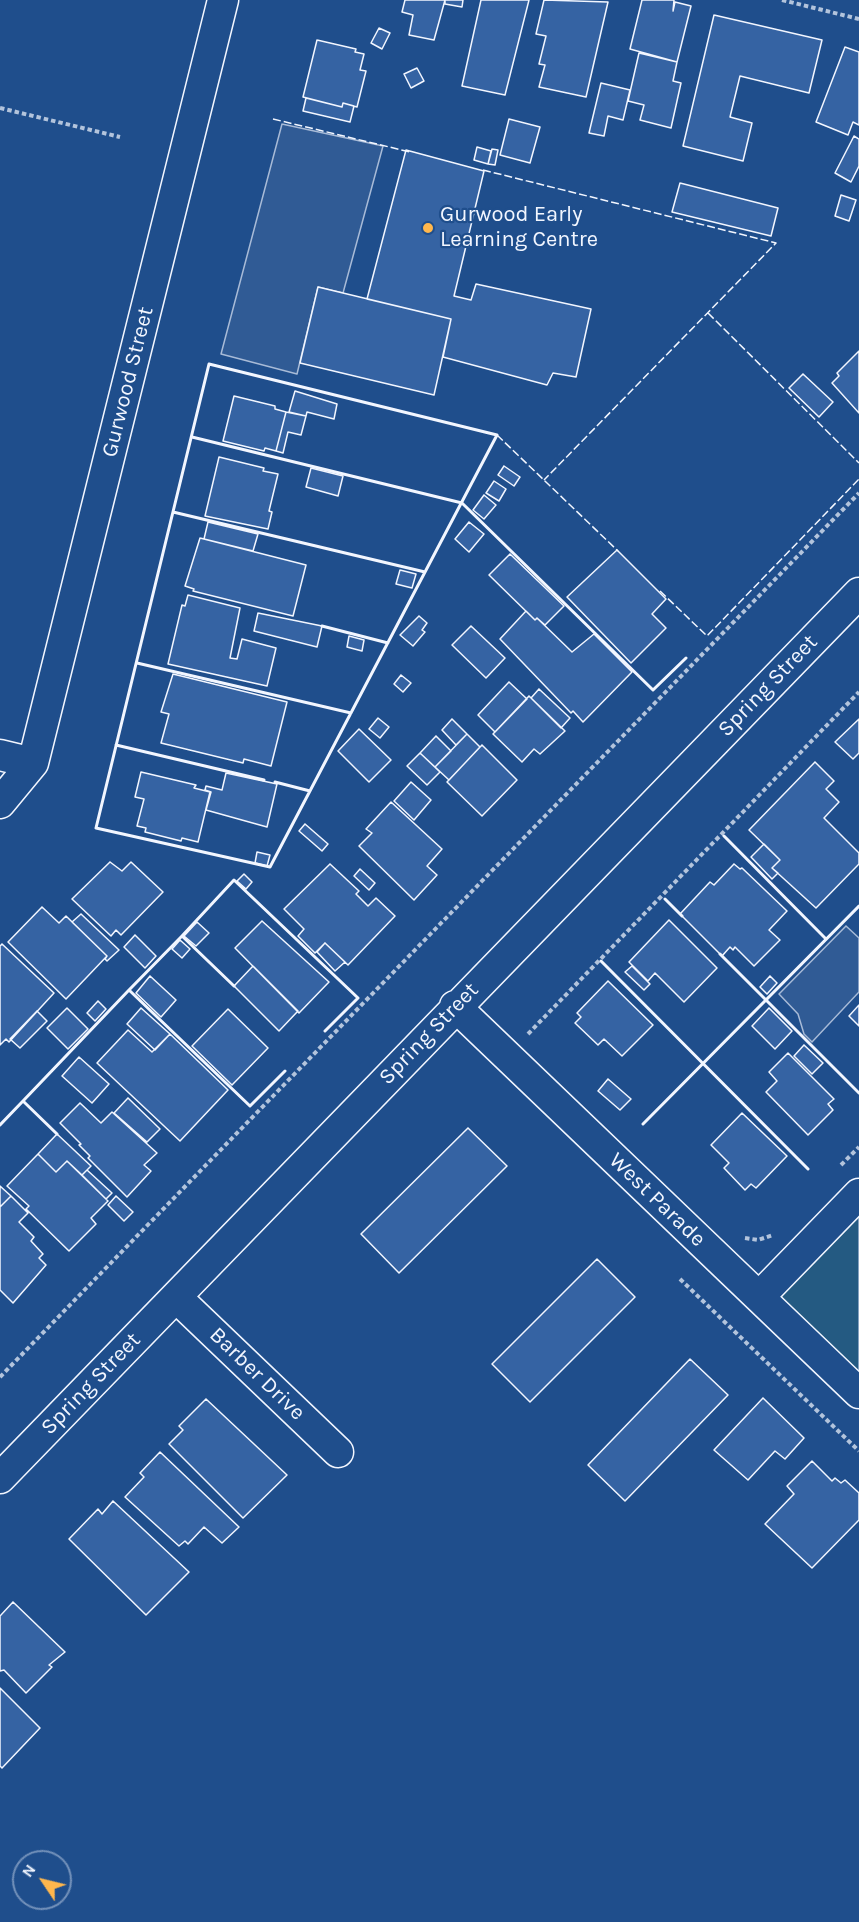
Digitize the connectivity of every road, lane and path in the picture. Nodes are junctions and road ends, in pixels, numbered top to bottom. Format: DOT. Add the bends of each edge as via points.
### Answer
graph roads {
  1 [pos="223,0"];
  2 [pos="782,0"];
  3 [pos="859,19"];
  4 [pos="0,108"];
  5 [pos="120,137"];
  6 [pos="859,493"];
  7 [pos="859,593"];
  8 [pos="859,692"];
  9 [pos="0,755"];
  10 [pos="33,763"];
  11 [pos="0,802"];
  12 [pos="455,1006"];
  13 [pos="536,1042"];
  14 [pos="859,1148"];
  15 [pos="836,1171"];
  16 [pos="859,1194"];
  17 [pos="781,1227"];
  18 [pos="739,1236"];
  19 [pos="680,1278"];
  20 [pos="176,1297"];
  21 [pos="759,1297"];
  22 [pos="0,1377"];
  23 [pos="859,1393"];
  24 [pos="859,1451"];
  25 [pos="338,1452"];
  26 [pos="0,1478"];
  1 -- 10 [label="street, Gurwood Street"];
  2 -- 3 [label="path"];
  4 -- 5 [label="path"];
  6 -- 22 [label="path"];
  7 -- 12 [label="street, Spring Street"];
  8 -- 13 [label="path" via="528,1034"];
  9 -- 10 [label="street"];
  10 -- 11 [label="street"];
  12 -- 20 [label="street, Spring Street"];
  12 -- 21 [label="street, West Parade"];
  14 -- 15 [label="path"];
  16 -- 21 [label="street"];
  17 -- 18 [label="path" via="758,1240"];
  19 -- 24 [label="path"];
  20 -- 25 [label="street, Barber Drive"];
  20 -- 26 [label="street, Spring Street"];
  21 -- 23 [label="street, West Parade"];
}
